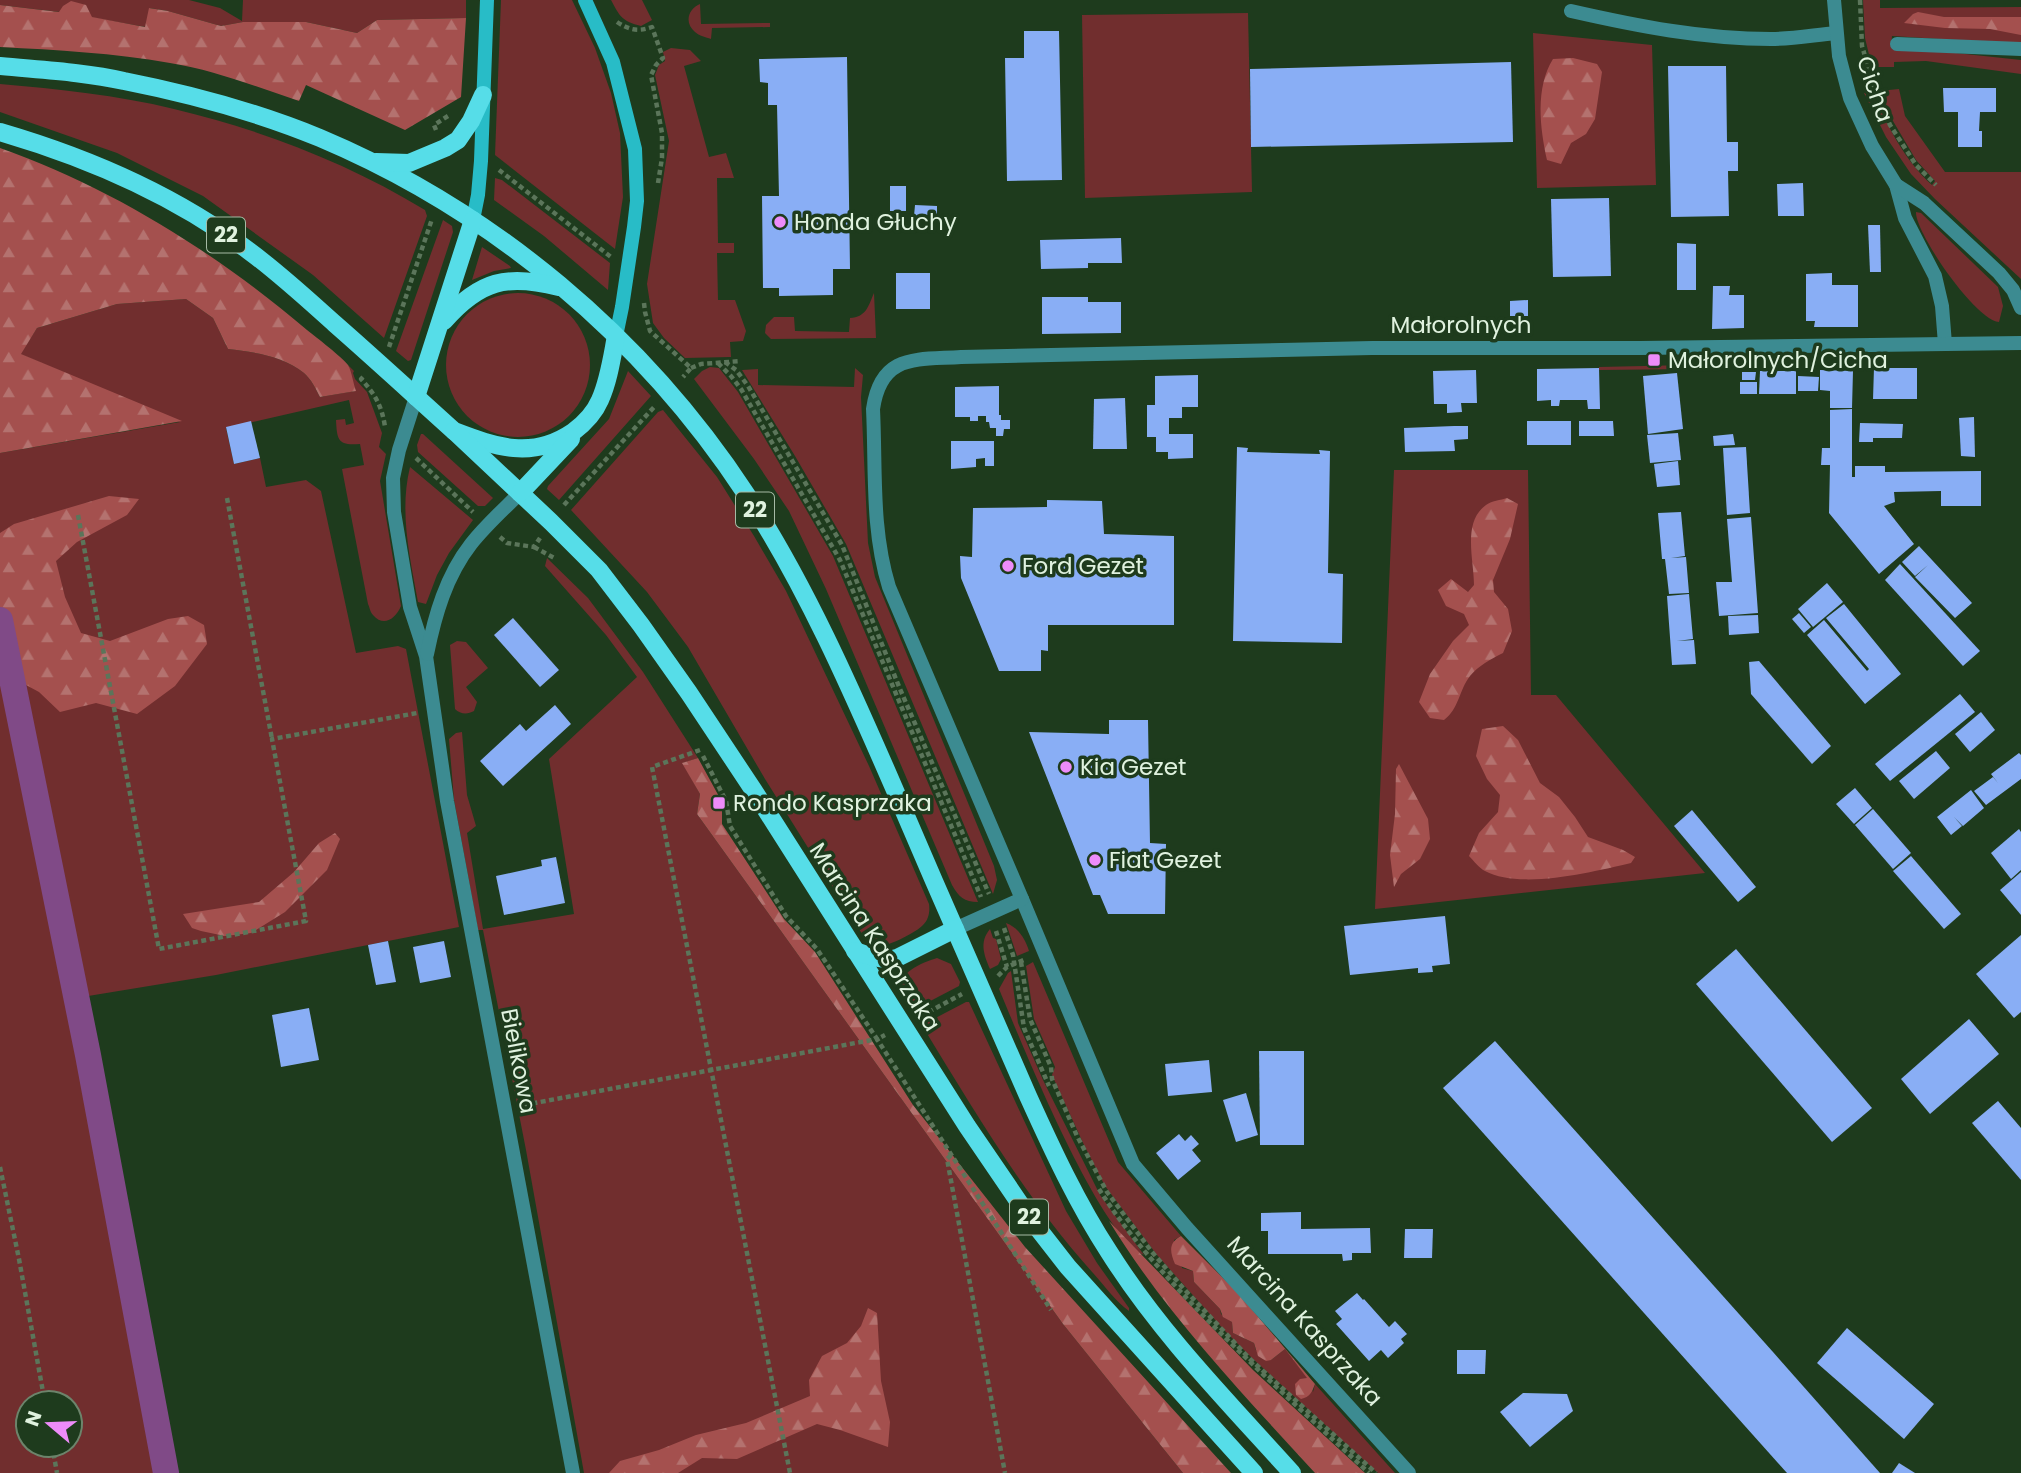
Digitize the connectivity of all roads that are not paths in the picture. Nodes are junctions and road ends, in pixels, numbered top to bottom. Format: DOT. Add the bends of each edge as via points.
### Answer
graph roads {
  1 [pos="487,0"];
  2 [pos="585,0"];
  3 [pos="1834,0"];
  4 [pos="1571,11"];
  5 [pos="1836,33"];
  6 [pos="1897,44"];
  7 [pos="2021,49"];
  8 [pos="0,66"];
  9 [pos="483,95"];
  10 [pos="0,132"];
  11 [pos="369,161"];
  12 [pos="1896,185"];
  13 [pos="473,220"];
  14 [pos="562,287"];
  15 [pos="2021,308"];
  16 [pos="438,329"];
  17 [pos="616,336"];
  18 [pos="2021,343"];
  19 [pos="1945,344"];
  20 [pos="901,363"];
  21 [pos="416,397"];
  22 [pos="585,423"];
  23 [pos="454,430"];
  24 [pos="520,493"];
  25 [pos="426,656"];
  26 [pos="1022,899"];
  27 [pos="955,929"];
  28 [pos="855,951"];
  29 [pos="573,1473"];
  30 [pos="1254,1473"];
  31 [pos="1292,1473"];
  32 [pos="1409,1473"];
  1 -- 9 [label="main road"];
  2 -- 17 [label="main road" via="613,62 635,149 637,201"];
  3 -- 5 [label="street, Cicha"];
  4 -- 5 [label="street" via="1698,34 1772,39"];
  5 -- 12 [label="street, Cicha" via="1857,116"];
  6 -- 7 [label="street"];
  8 -- 11 [label="main road, 22" via="120,80 180,93 256,115"];
  9 -- 11 [label="main road" via="458,140 445,148 410,163"];
  9 -- 13 [label="main road"];
  10 -- 21 [label="main road, 22" via="85,160 201,218 292,286"];
  11 -- 13 [label="main road, 22"];
  12 -- 15 [label="street" via="1924,203 1999,273"];
  12 -- 19 [label="street" via="1905,218 1939,291"];
  13 -- 14 [label="main road, 22"];
  13 -- 16 [label="main road"];
  14 -- 16 [label="main road" via="528,280 498,283 466,299"];
  14 -- 17 [label="main road, 22"];
  16 -- 21 [label="main road"];
  17 -- 22 [label="main road" via="604,391"];
  17 -- 27 [label="main road, 22" via="713,446 807,600 859,707"];
  18 -- 19 [label="street, Małorolnych"];
  19 -- 20 [label="street, Małorolnych" via="1358,348 961,356"];
  20 -- 26 [label="street, Marcina Kasprzaka" via="885,374 873,409 880,559"];
  21 -- 23 [label="main road, 22"];
  21 -- 25 [label="street, Bielikowa" via="399,450 393,496 411,607"];
  22 -- 23 [label="main road, 22" via="547,446 531,449 503,447"];
  22 -- 24 [label="main road"];
  23 -- 24 [label="main road, Marcina Kasprzaka / 22"];
  24 -- 25 [label="street, Bielikowa" via="473,542 458,565 436,613"];
  24 -- 28 [label="main road, Marcina Kasprzaka / 22" via="599,570 649,637"];
  25 -- 29 [label="street, Bielikowa" via="450,814"];
  26 -- 27 [label="street"];
  26 -- 32 [label="street, Marcina Kasprzaka" via="1133,1164"];
  27 -- 28 [label="main road" via="897,958"];
  27 -- 31 [label="main road, 22" via="1053,1151 1108,1252 1184,1354"];
  28 -- 30 [label="main road, Marcina Kasprzaka / 22" via="1043,1236"];
}
